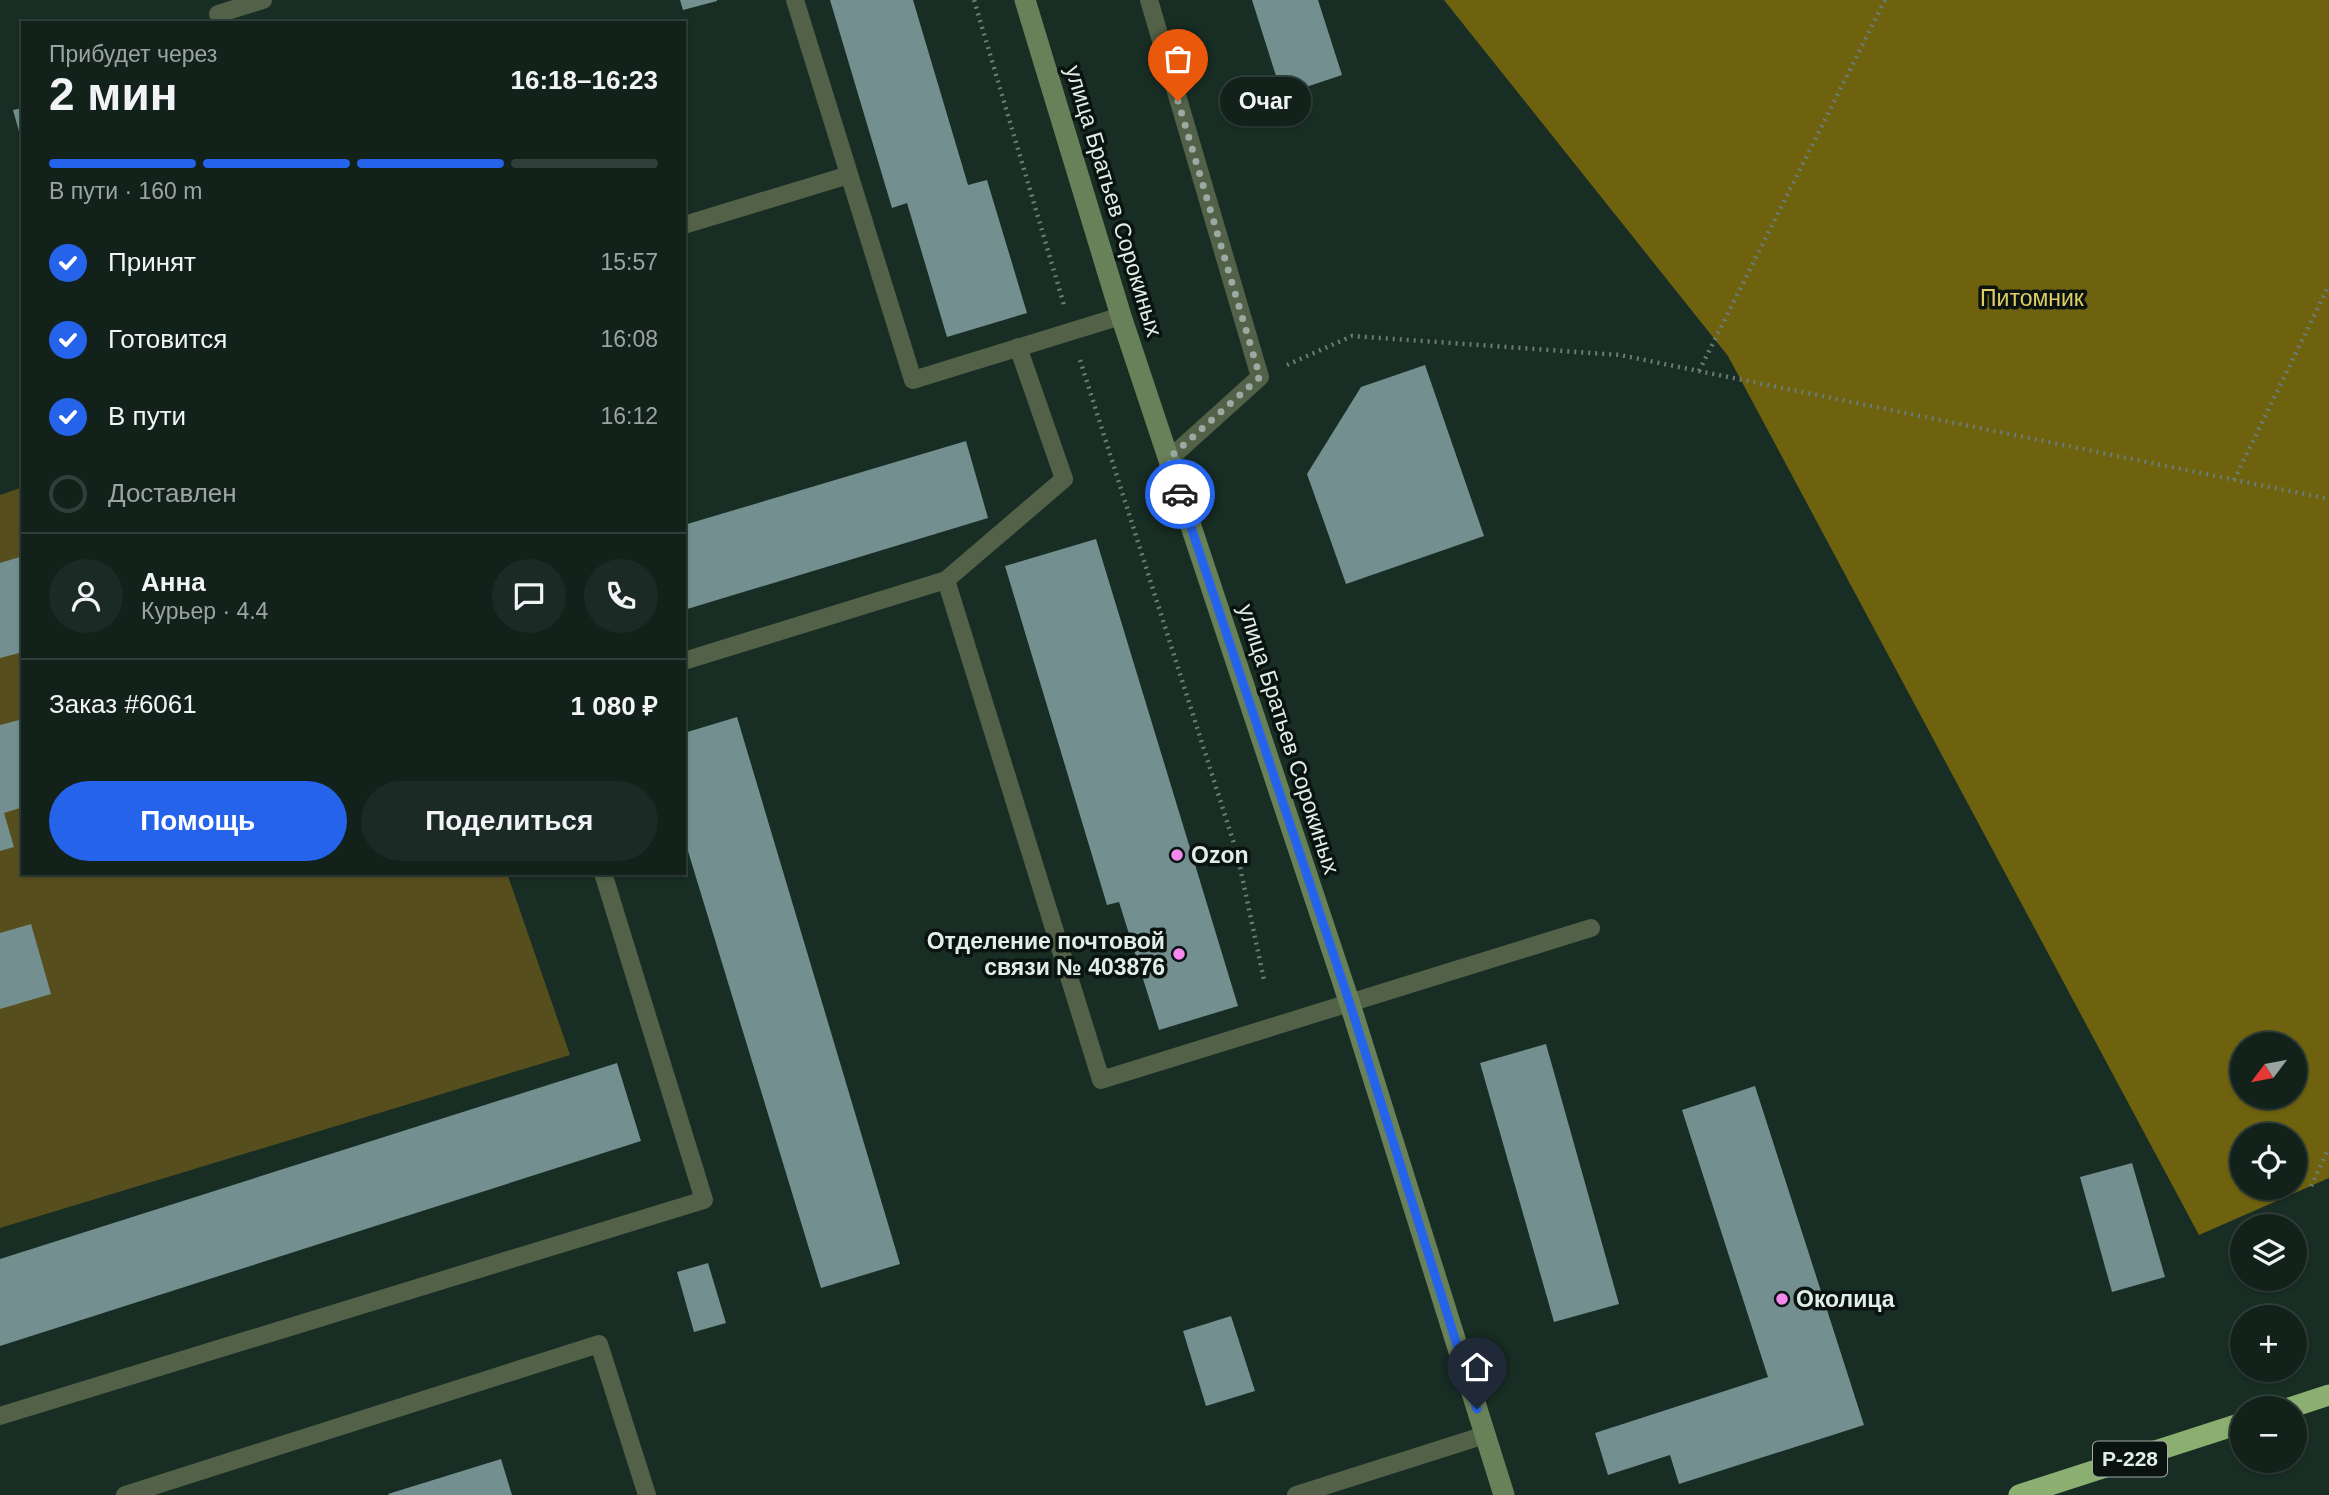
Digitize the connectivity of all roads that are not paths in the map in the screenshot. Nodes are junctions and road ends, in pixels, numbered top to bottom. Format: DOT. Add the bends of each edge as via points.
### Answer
graph roads {
  1 [pos="264,0"];
  2 [pos="795,0"];
  3 [pos="1025,0"];
  4 [pos="1149,0"];
  5 [pos="218,14"];
  6 [pos="849,174"];
  7 [pos="686,224"];
  8 [pos="1121,316"];
  9 [pos="1018,347"];
  10 [pos="1168,459"];
  11 [pos="946,580"];
  12 [pos="686,660"];
  13 [pos="604,875"];
  14 [pos="1591,928"];
  15 [pos="1350,1004"];
  16 [pos="2329,1395"];
  17 [pos="2307,1402"];
  18 [pos="0,1416"];
  19 [pos="2230,1427"];
  20 [pos="1485,1435"];
  21 [pos="125,1495"];
  22 [pos="648,1495"];
  23 [pos="1296,1495"];
  24 [pos="1504,1495"];
  25 [pos="2019,1495"];
  1 -- 5 [label="lane"];
  2 -- 6 [label="lane"];
  3 -- 8 [label="street, улица Братьев Сорокиных"];
  4 -- 10 [label="lane" via="1260,377"];
  6 -- 7 [label="lane"];
  6 -- 9 [label="lane" via="913,380"];
  8 -- 9 [label="lane"];
  8 -- 10 [label="street, улица Братьев Сорокиных"];
  9 -- 11 [label="lane" via="1064,479"];
  10 -- 15 [label="street, улица Братьев Сорокиных"];
  11 -- 12 [label="lane"];
  11 -- 15 [label="lane" via="1101,1080"];
  13 -- 18 [label="lane" via="705,1200"];
  14 -- 15 [label="lane"];
  15 -- 20 [label="street, улица Братьев Сорокиных"];
  16 -- 17 [label="highway"];
  19 -- 25 [label="highway, Р-228"];
  20 -- 23 [label="lane"];
  20 -- 24 [label="street, улица Братьев Сорокиных"];
  21 -- 22 [label="lane" via="599,1344"];
}
